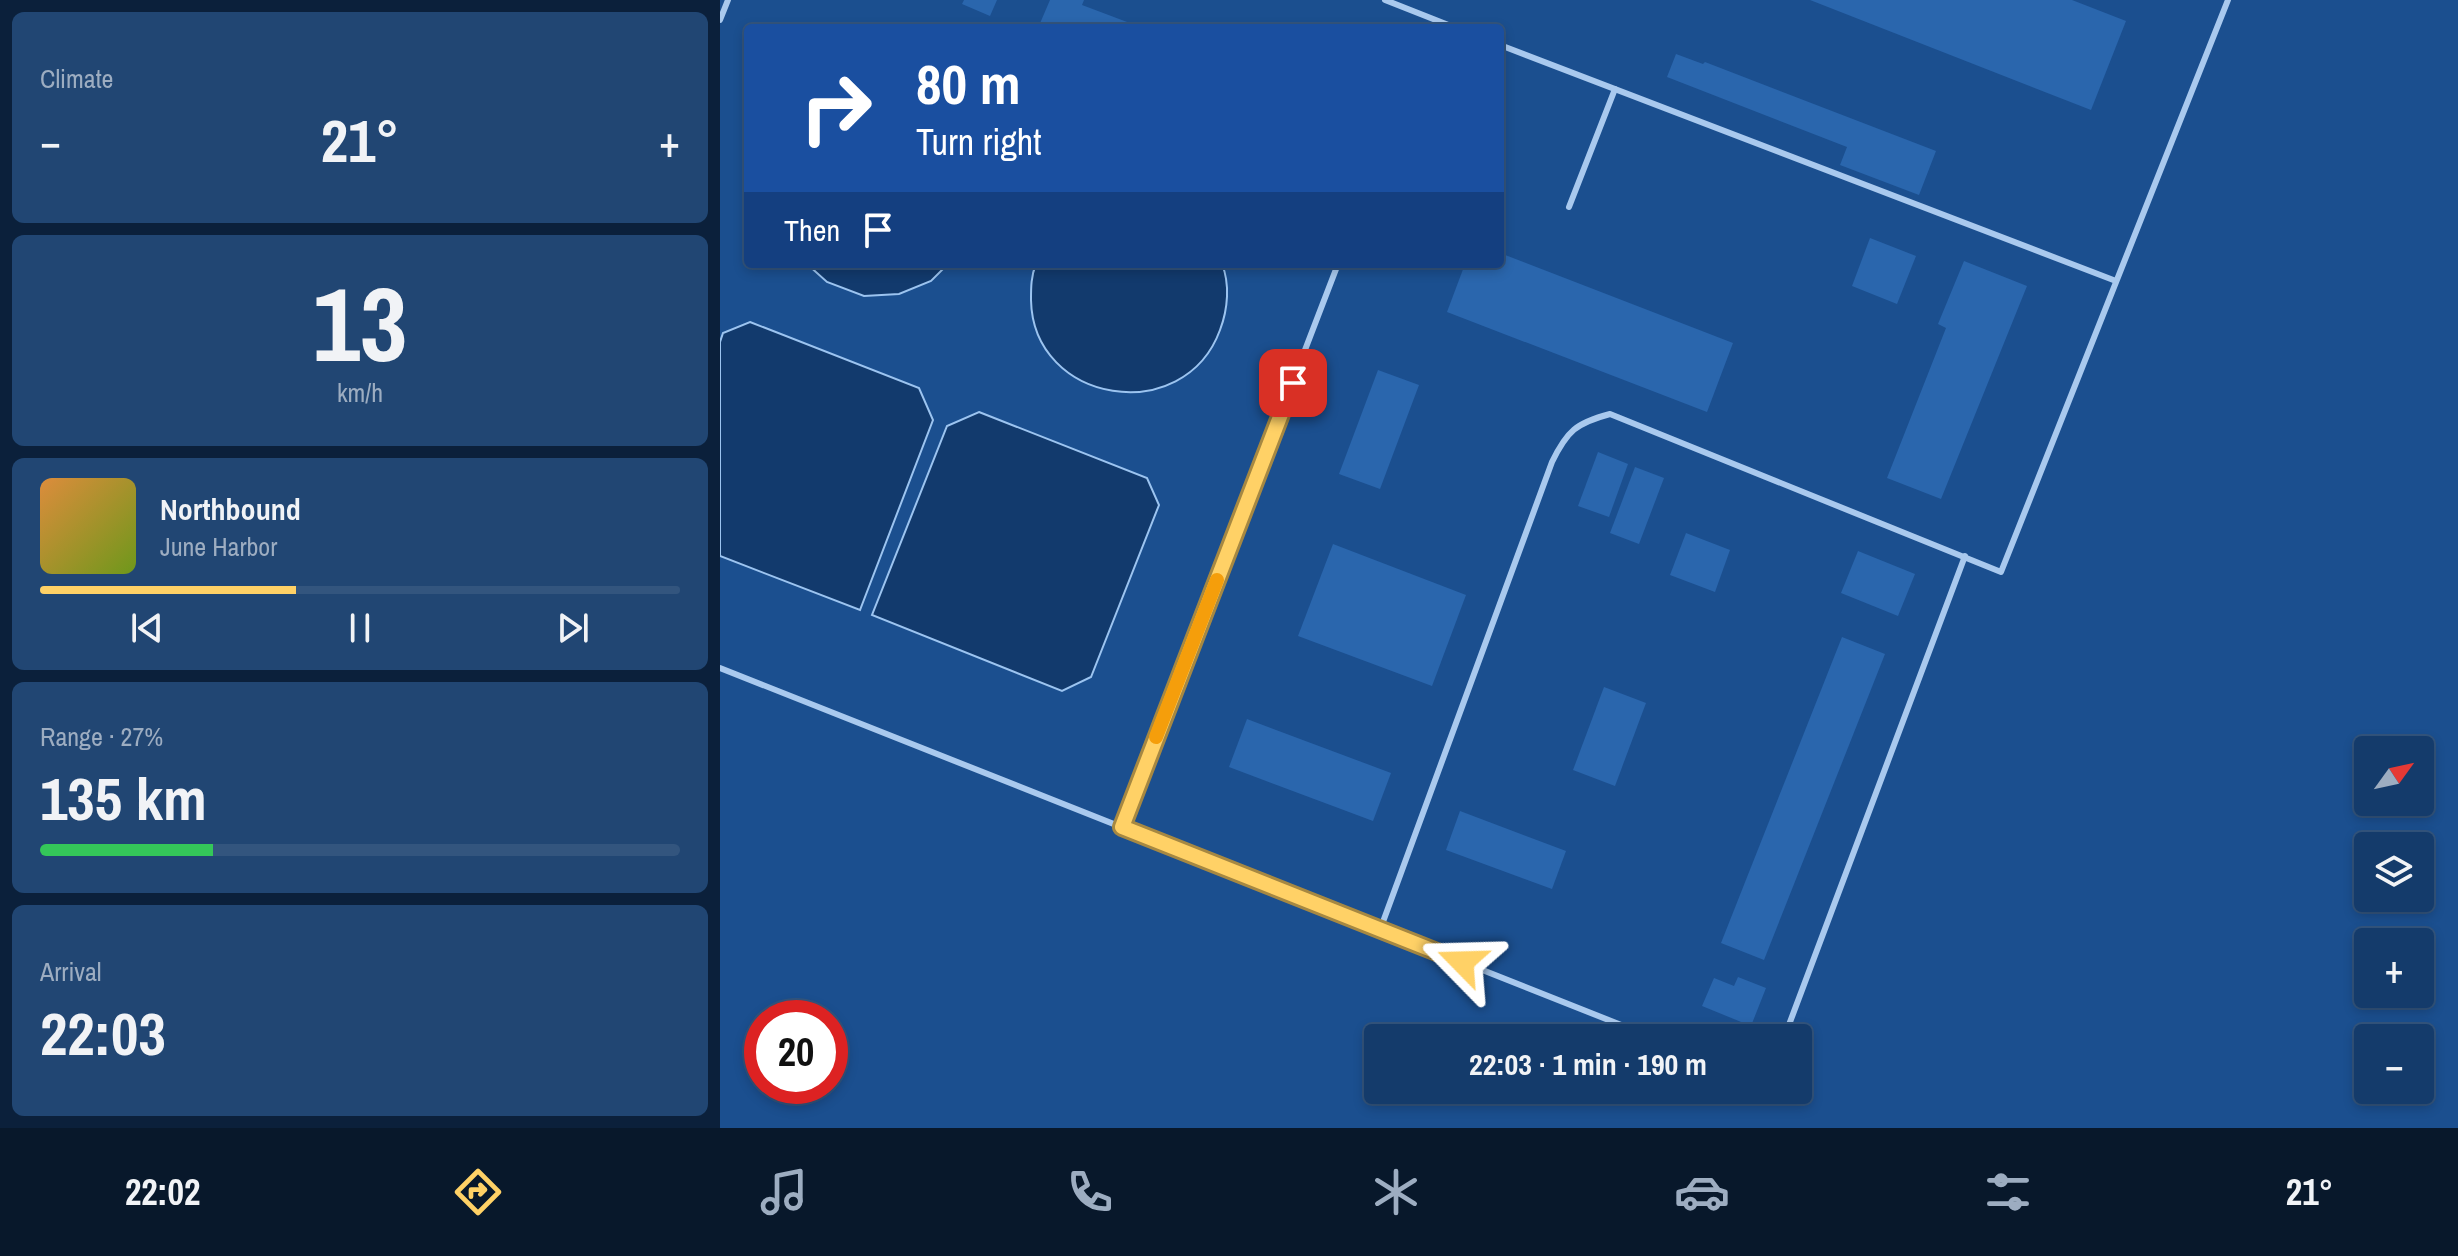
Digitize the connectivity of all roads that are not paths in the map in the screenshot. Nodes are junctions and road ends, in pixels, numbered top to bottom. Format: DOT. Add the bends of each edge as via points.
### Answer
graph roads {
  1 [pos="728,0"];
  2 [pos="1385,0"];
  3 [pos="2228,0"];
  4 [pos="1433,19"];
  5 [pos="720,20"];
  6 [pos="1431,24"];
  7 [pos="1446,24"];
  8 [pos="1504,47"];
  9 [pos="1615,89"];
  10 [pos="1569,207"];
  11 [pos="1336,268"];
  12 [pos="2116,281"];
  13 [pos="1965,556"];
  14 [pos="720,668"];
  15 [pos="1122,827"];
  16 [pos="1380,930"];
  17 [pos="1618,1024"];
  18 [pos="1789,1024"];
  1 -- 5 [label="lane"];
  2 -- 4 [label="lane"];
  3 -- 12 [label="lane"];
  4 -- 6 [label="lane"];
  4 -- 7 [label="lane"];
  8 -- 9 [label="lane"];
  9 -- 10 [label="lane"];
  9 -- 12 [label="lane"];
  11 -- 15 [label="lane"];
  12 -- 13 [label="lane" via="2001,572"];
  13 -- 16 [label="lane" via="1610,414 1585,421 1564,438 1552,462"];
  13 -- 18 [label="lane"];
  14 -- 15 [label="lane"];
  15 -- 16 [label="lane"];
  16 -- 17 [label="lane"];
}
